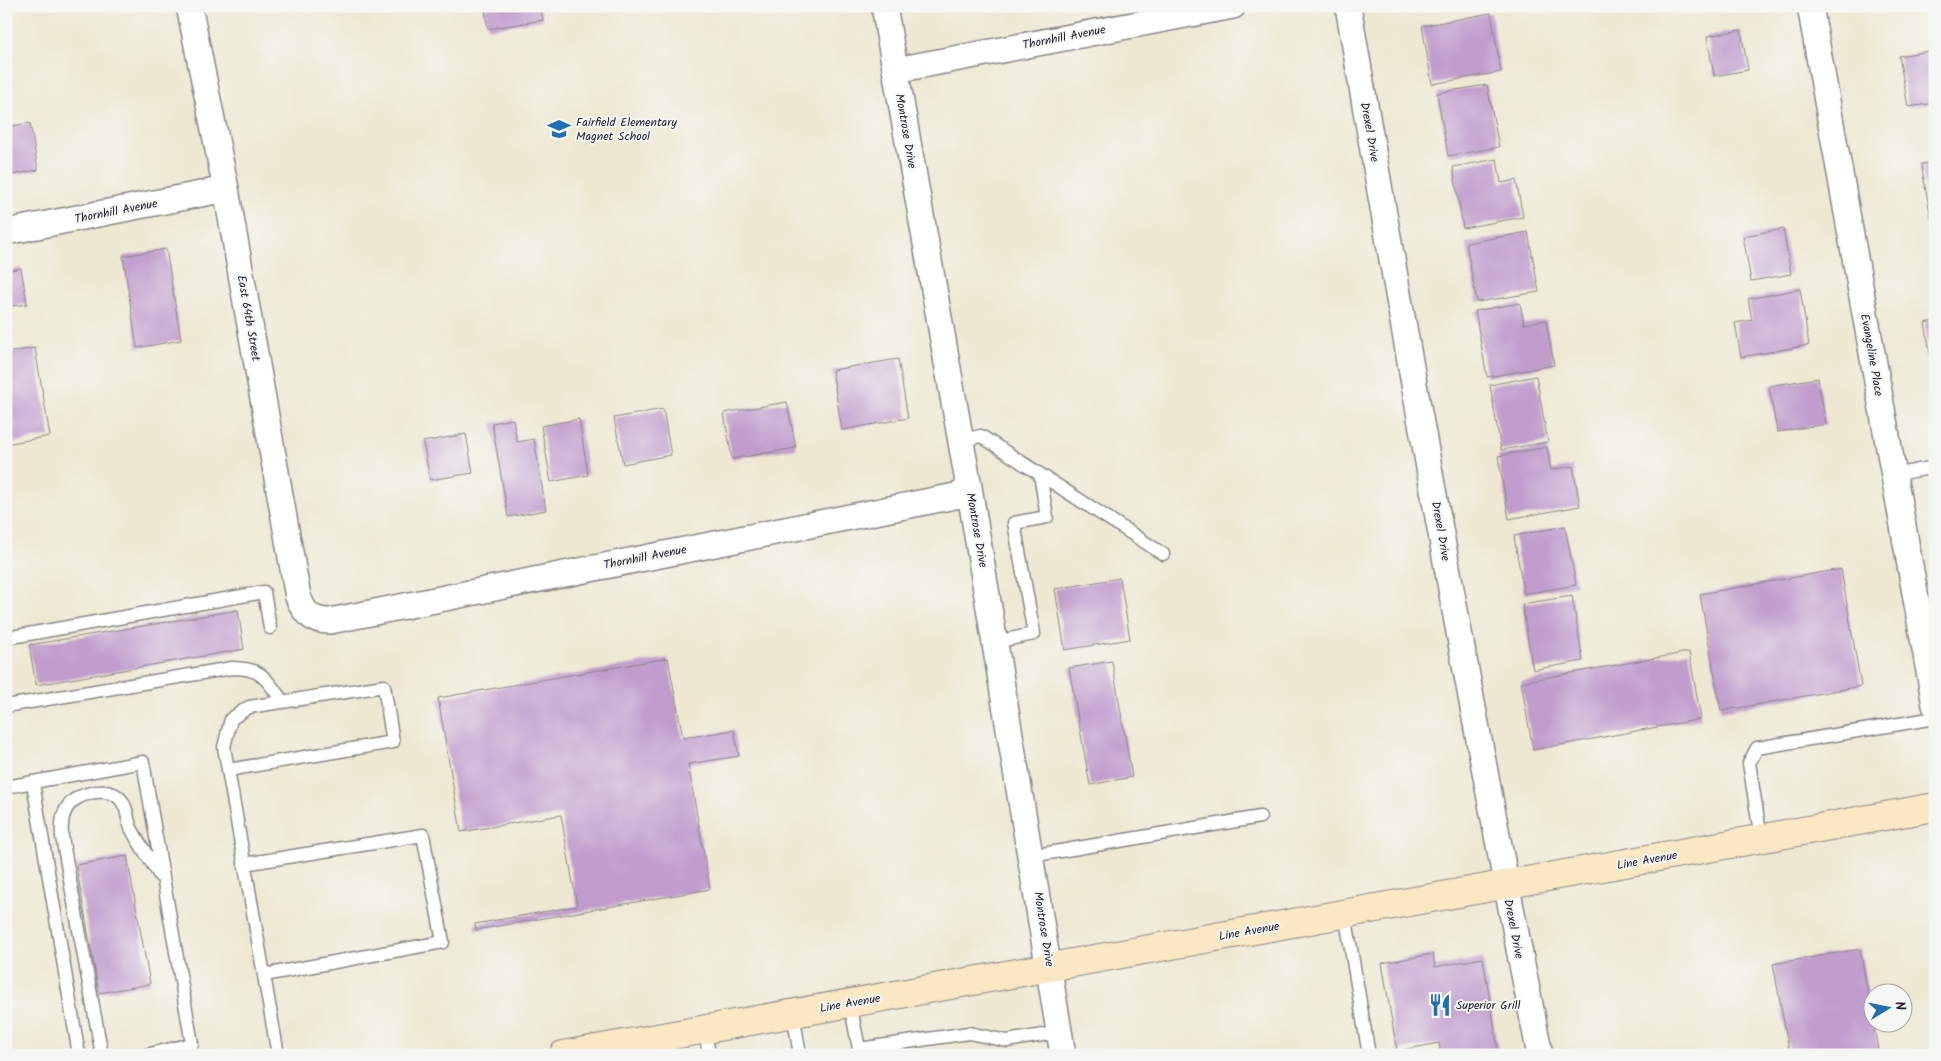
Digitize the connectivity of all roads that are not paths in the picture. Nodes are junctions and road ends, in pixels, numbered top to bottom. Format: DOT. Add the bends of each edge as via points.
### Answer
graph roads {
  1 [pos="189,6"];
  2 [pos="884,6"];
  3 [pos="1233,6"];
  4 [pos="1348,6"];
  5 [pos="1810,6"];
  6 [pos="896,70"];
  7 [pos="226,189"];
  8 [pos="6,232"];
  9 [pos="961,440"];
  10 [pos="1935,467"];
  11 [pos="1040,474"];
  12 [pos="1893,475"];
  13 [pos="970,494"];
  14 [pos="1163,554"];
  15 [pos="319,621"];
  16 [pos="270,628"];
  17 [pos="6,638"];
  18 [pos="996,642"];
  19 [pos="283,702"];
  20 [pos="1935,704"];
  21 [pos="6,706"];
  22 [pos="1935,718"];
  23 [pos="228,770"];
  24 [pos="33,782"];
  25 [pos="6,788"];
  26 [pos="1935,807"];
  27 [pos="1260,816"];
  28 [pos="1761,839"];
  29 [pos="1031,856"];
  30 [pos="244,864"];
  31 [pos="164,883"];
  32 [pos="1506,885"];
  33 [pos="1346,914"];
  34 [pos="1050,967"];
  35 [pos="264,974"];
  36 [pos="850,1003"];
  37 [pos="793,1013"];
  38 [pos="707,1042"];
  39 [pos="1062,1044"];
  40 [pos="591,1052"];
  41 [pos="79,1055"];
  42 [pos="102,1055"];
  43 [pos="145,1055"];
  44 [pos="278,1055"];
  45 [pos="563,1055"];
  46 [pos="800,1055"];
  47 [pos="1369,1055"];
  48 [pos="1540,1055"];
  1 -- 7 [label="street, East 64th Street"];
  2 -- 6 [label="street, Montrose Drive"];
  3 -- 6 [label="street, Thornhill Avenue"];
  4 -- 32 [label="street, Drexel Drive" via="1397,294"];
  5 -- 12 [label="street, Evangeline Place"];
  6 -- 9 [label="street, Montrose Drive"];
  7 -- 8 [label="street, Thornhill Avenue"];
  7 -- 15 [label="street, East 64th Street" via="298,597 310,618"];
  9 -- 11 [label="lane" via="981,436"];
  9 -- 13 [label="street, Montrose Drive"];
  10 -- 12 [label="lane"];
  11 -- 14 [label="lane"];
  11 -- 18 [label="lane" via="1047,518 1014,523 1034,634"];
  12 -- 20 [label="street, Evangeline Place"];
  13 -- 15 [label="street, Thornhill Avenue"];
  13 -- 18 [label="street, Montrose Drive"];
  16 -- 17 [label="lane" via="264,592"];
  18 -- 29 [label="street, Montrose Drive"];
  19 -- 21 [label="lane" via="265,678 251,668 232,668"];
  19 -- 23 [label="lane" via="249,707 231,719 224,747"];
  19 -- 23 [label="lane" via="384,686 393,742"];
  22 -- 28 [label="lane" via="1757,748 1749,763"];
  23 -- 30 [label="lane"];
  24 -- 25 [label="lane"];
  24 -- 31 [label="lane" via="143,762"];
  24 -- 41 [label="lane"];
  26 -- 28 [label="main road, Line Avenue"];
  27 -- 29 [label="lane"];
  28 -- 32 [label="main road, Line Avenue"];
  29 -- 34 [label="street, Montrose Drive"];
  30 -- 35 [label="lane"];
  30 -- 35 [label="lane" via="423,835 443,942"];
  31 -- 42 [label="lane" via="130,827 124,805 116,795 101,791 87,793 65,810 61,821 62,837"];
  31 -- 43 [label="lane" via="192,1044"];
  32 -- 33 [label="main road, Line Avenue"];
  32 -- 48 [label="street, Drexel Drive"];
  33 -- 34 [label="main road, Line Avenue"];
  33 -- 47 [label="lane"];
  34 -- 36 [label="main road, Line Avenue"];
  34 -- 39 [label="street, Montrose Drive"];
  35 -- 44 [label="lane"];
  36 -- 37 [label="main road, Line Avenue"];
  36 -- 39 [label="lane" via="859,1049 969,1033 1007,1041"];
  37 -- 38 [label="main road, Line Avenue"];
  37 -- 46 [label="lane"];
  38 -- 40 [label="main road, Line Avenue"];
  40 -- 45 [label="main road, Line Avenue"];
}
